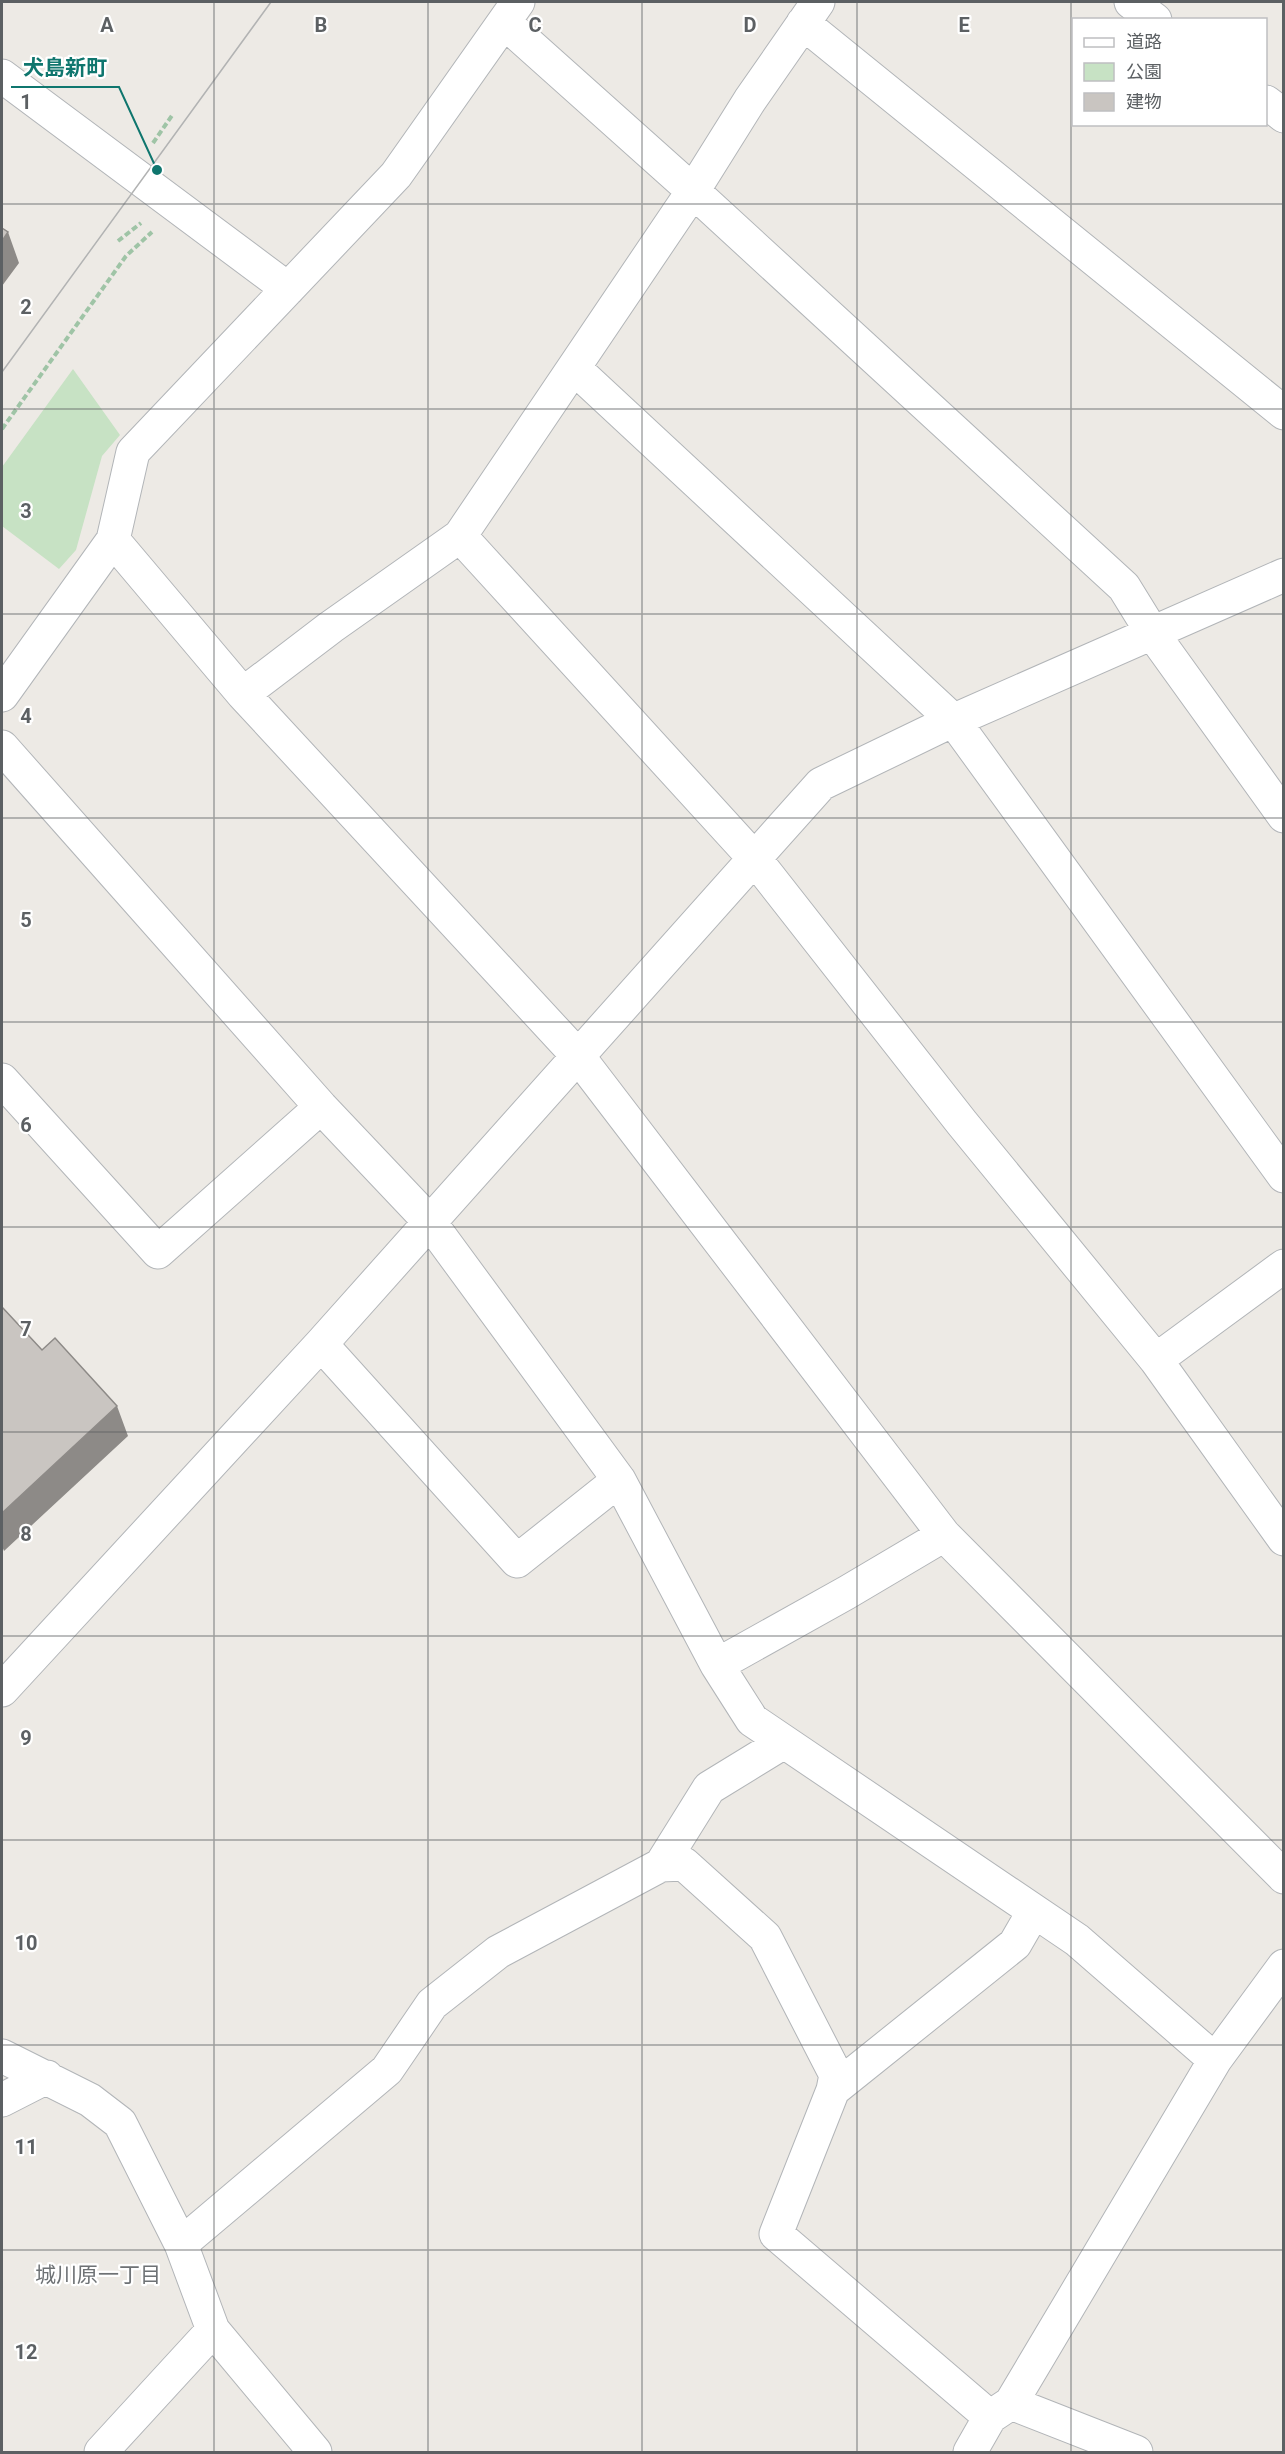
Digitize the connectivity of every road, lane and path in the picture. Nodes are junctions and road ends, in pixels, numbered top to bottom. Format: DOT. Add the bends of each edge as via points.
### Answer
graph roads {
  1 [pos="1131,2"];
  2 [pos="511,12"];
  3 [pos="811,12"];
  4 [pos="1152,18"];
  5 [pos="2,76"];
  6 [pos="1267,103"];
  7 [pos="1284,116"];
  8 [pos="693,191"];
  9 [pos="177,205"];
  10 [pos="288,289"];
  11 [pos="574,368"];
  12 [pos="1284,413"];
  13 [pos="2,429"];
  14 [pos="460,536"];
  15 [pos="113,540"];
  16 [pos="1284,575"];
  17 [pos="1153,634"];
  18 [pos="243,694"];
  19 [pos="2,695"];
  20 [pos="954,721"];
  21 [pos="2,747"];
  22 [pos="1284,816"];
  23 [pos="755,859"];
  24 [pos="578,1056"];
  25 [pos="2,1080"];
  26 [pos="321,1107"];
  27 [pos="1284,1176"];
  28 [pos="429,1221"];
  29 [pos="1284,1266"];
  30 [pos="321,1344"];
  31 [pos="1156,1360"];
  32 [pos="619,1480"];
  33 [pos="944,1535"];
  34 [pos="1284,1539"];
  35 [pos="717,1665"];
  36 [pos="2,1690"];
  37 [pos="784,1742"];
  38 [pos="661,1865"];
  39 [pos="1284,1877"];
  40 [pos="1034,1911"];
  41 [pos="1281,1974"];
  42 [pos="2,2056"];
  43 [pos="1215,2060"];
  44 [pos="47,2077"];
  45 [pos="833,2090"];
  46 [pos="2,2100"];
  47 [pos="181,2244"];
  48 [pos="213,2330"];
  49 [pos="1001,2410"];
  50 [pos="101,2452"];
  51 [pos="315,2452"];
  52 [pos="970,2452"];
  53 [pos="1136,2452"];
  1 -- 4 [label="street"];
  2 -- 8 [label="street"];
  2 -- 10 [label="street" via="396,175"];
  3 -- 8 [label="street"];
  3 -- 12 [label="street"];
  5 -- 9 [label="street"];
  6 -- 7 [label="street"];
  8 -- 11 [label="street"];
  8 -- 17 [label="street" via="1124,587"];
  9 -- 10 [label="street"];
  9 -- 13 [label="path" via="126,256"];
  10 -- 15 [label="street" via="133,452"];
  11 -- 14 [label="street"];
  11 -- 20 [label="street"];
  14 -- 18 [label="street"];
  14 -- 23 [label="street"];
  15 -- 18 [label="street"];
  15 -- 19 [label="street"];
  16 -- 17 [label="street"];
  17 -- 20 [label="street"];
  17 -- 22 [label="street"];
  18 -- 24 [label="street"];
  20 -- 23 [label="street" via="821,784"];
  20 -- 27 [label="street"];
  21 -- 26 [label="street"];
  23 -- 24 [label="street"];
  23 -- 31 [label="street" via="962,1123"];
  24 -- 28 [label="street"];
  24 -- 33 [label="street"];
  25 -- 26 [label="street" via="158,1252"];
  26 -- 28 [label="street"];
  28 -- 30 [label="street"];
  28 -- 32 [label="street"];
  29 -- 31 [label="street"];
  30 -- 32 [label="street" via="517,1561"];
  30 -- 36 [label="street"];
  31 -- 34 [label="street"];
  32 -- 35 [label="street"];
  33 -- 35 [label="street"];
  33 -- 39 [label="street"];
  35 -- 37 [label="street" via="752,1720"];
  37 -- 38 [label="street" via="710,1788"];
  37 -- 40 [label="street"];
  38 -- 45 [label="street" via="684,1864 765,1937 836,2075"];
  38 -- 47 [label="street" via="498,1952 432,2004 387,2070"];
  40 -- 43 [label="street" via="1077,1940"];
  40 -- 45 [label="street" via="1015,1944"];
  41 -- 43 [label="street"];
  42 -- 44 [label="street"];
  43 -- 49 [label="street"];
  44 -- 46 [label="street"];
  44 -- 47 [label="street" via="90,2100 120,2123"];
  45 -- 49 [label="street" via="776,2234"];
  47 -- 48 [label="street"];
  48 -- 50 [label="street"];
  48 -- 51 [label="street"];
  49 -- 52 [label="street"];
  49 -- 53 [label="street"];
}
